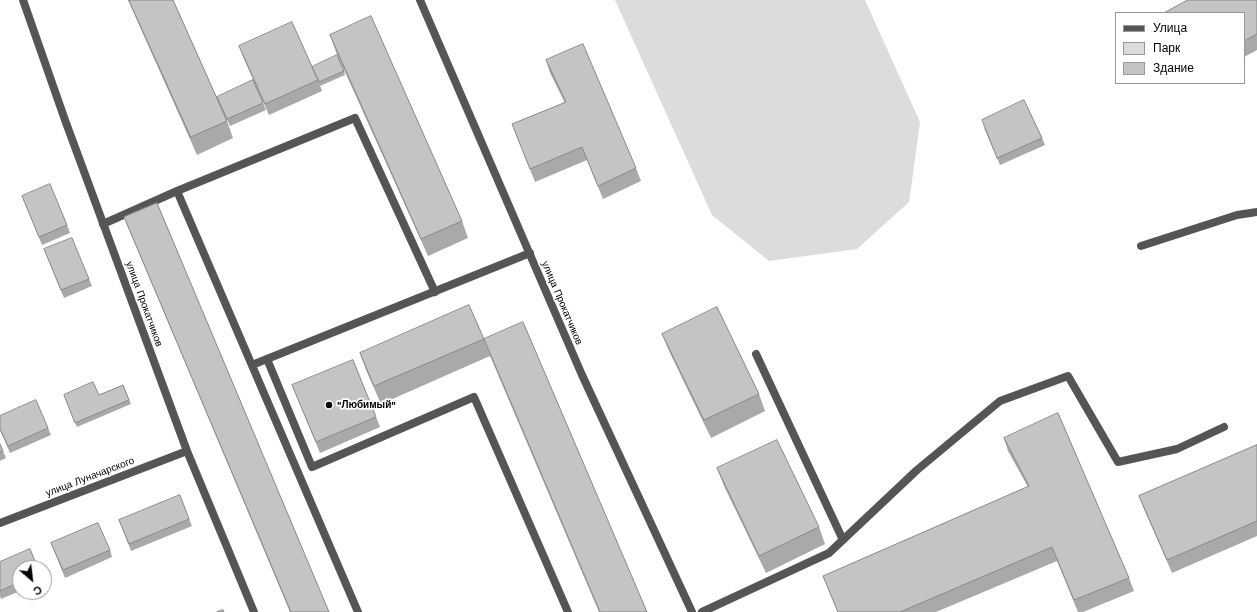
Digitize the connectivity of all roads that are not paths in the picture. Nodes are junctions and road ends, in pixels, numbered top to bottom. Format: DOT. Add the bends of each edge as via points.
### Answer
graph roads {
  1 [pos="23,0"];
  2 [pos="420,0"];
  3 [pos="177,191"];
  4 [pos="1257,212"];
  5 [pos="103,224"];
  6 [pos="1141,246"];
  7 [pos="530,253"];
  8 [pos="435,292"];
  9 [pos="756,354"];
  10 [pos="267,359"];
  11 [pos="252,365"];
  12 [pos="1224,427"];
  13 [pos="188,451"];
  14 [pos="0,523"];
  15 [pos="843,540"];
  16 [pos="254,612"];
  17 [pos="358,612"];
  18 [pos="568,612"];
  19 [pos="692,612"];
  20 [pos="702,612"];
  1 -- 5 [label="street, улица Прокатчиков"];
  2 -- 7 [label="street, улица Прокатчиков"];
  3 -- 5 [label="street"];
  3 -- 8 [label="street" via="355,118"];
  3 -- 11 [label="street"];
  4 -- 6 [label="street" via="1237,215"];
  5 -- 13 [label="street, улица Прокатчиков"];
  7 -- 8 [label="street"];
  7 -- 19 [label="street, улица Прокатчиков" via="582,375"];
  8 -- 10 [label="street"];
  9 -- 15 [label="street"];
  10 -- 11 [label="street"];
  10 -- 18 [label="street" via="312,467 474,397"];
  11 -- 17 [label="street"];
  12 -- 15 [label="street" via="1177,449 1118,462 1068,376 1000,401 917,470"];
  13 -- 14 [label="street, улица Луначарского"];
  13 -- 16 [label="street, улица Прокатчиков"];
  15 -- 20 [label="street" via="829,553"];
}
